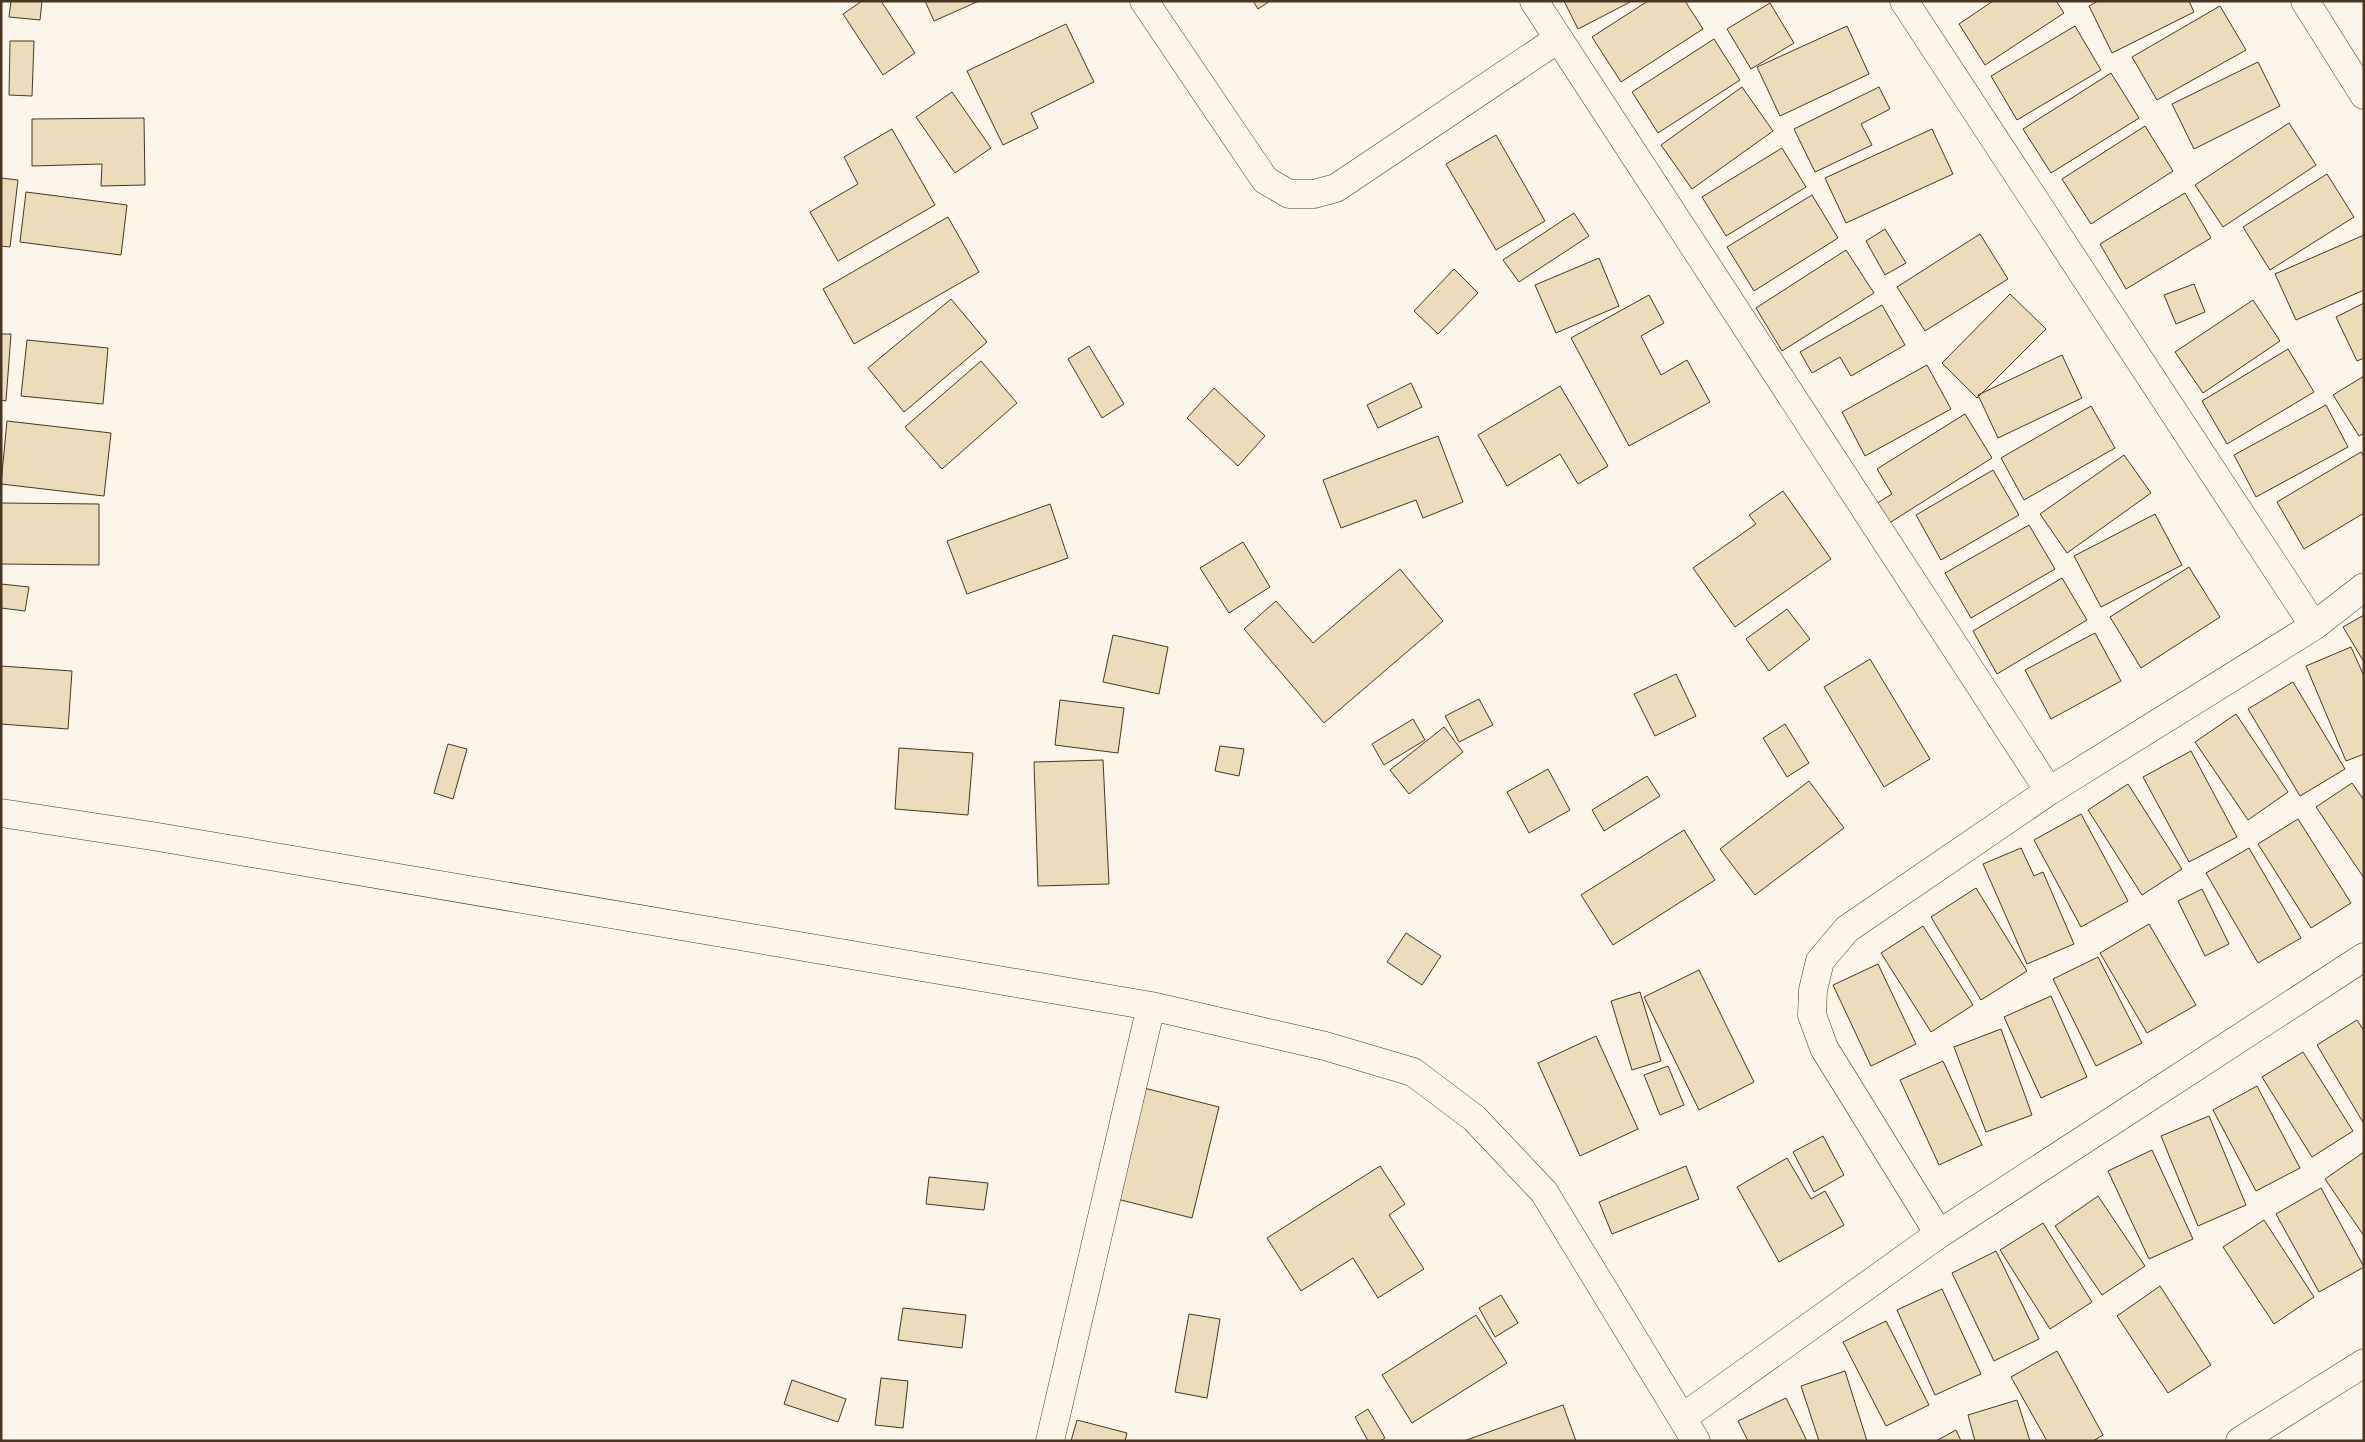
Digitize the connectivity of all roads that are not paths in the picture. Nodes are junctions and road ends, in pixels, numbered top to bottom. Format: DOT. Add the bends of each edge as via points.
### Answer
graph roads {
  1 [pos="1144,1"];
  2 [pos="1534,1"];
  3 [pos="1904,1"];
  4 [pos="2305,1"];
  5 [pos="1558,40"];
  6 [pos="2364,95"];
  7 [pos="2364,587"];
  8 [pos="2314,626"];
  9 [pos="2049,791"];
  10 [pos="1,813"];
  11 [pos="2364,957"];
  12 [pos="1151,1006"];
  13 [pos="1939,1234"];
  14 [pos="2364,1363"];
  15 [pos="1682,1418"];
  16 [pos="1050,1441"];
  17 [pos="1696,1441"];
  18 [pos="2240,1441"];
  1 -- 5 [label="street" via="1265,180 1289,194 1314,194 1336,188"];
  2 -- 5 [label="street"];
  3 -- 8 [label="street"];
  4 -- 6 [label="street"];
  5 -- 9 [label="street"];
  7 -- 8 [label="street"];
  8 -- 9 [label="street"];
  9 -- 13 [label="street" via="1847,929 1820,961 1813,990 1812,1015 1824,1048"];
  10 -- 12 [label="street"];
  11 -- 13 [label="street"];
  12 -- 15 [label="street" via="1325,1046 1413,1072 1474,1118 1544,1192"];
  12 -- 16 [label="street"];
  13 -- 15 [label="street"];
  14 -- 18 [label="street"];
  15 -- 17 [label="street"];
}
